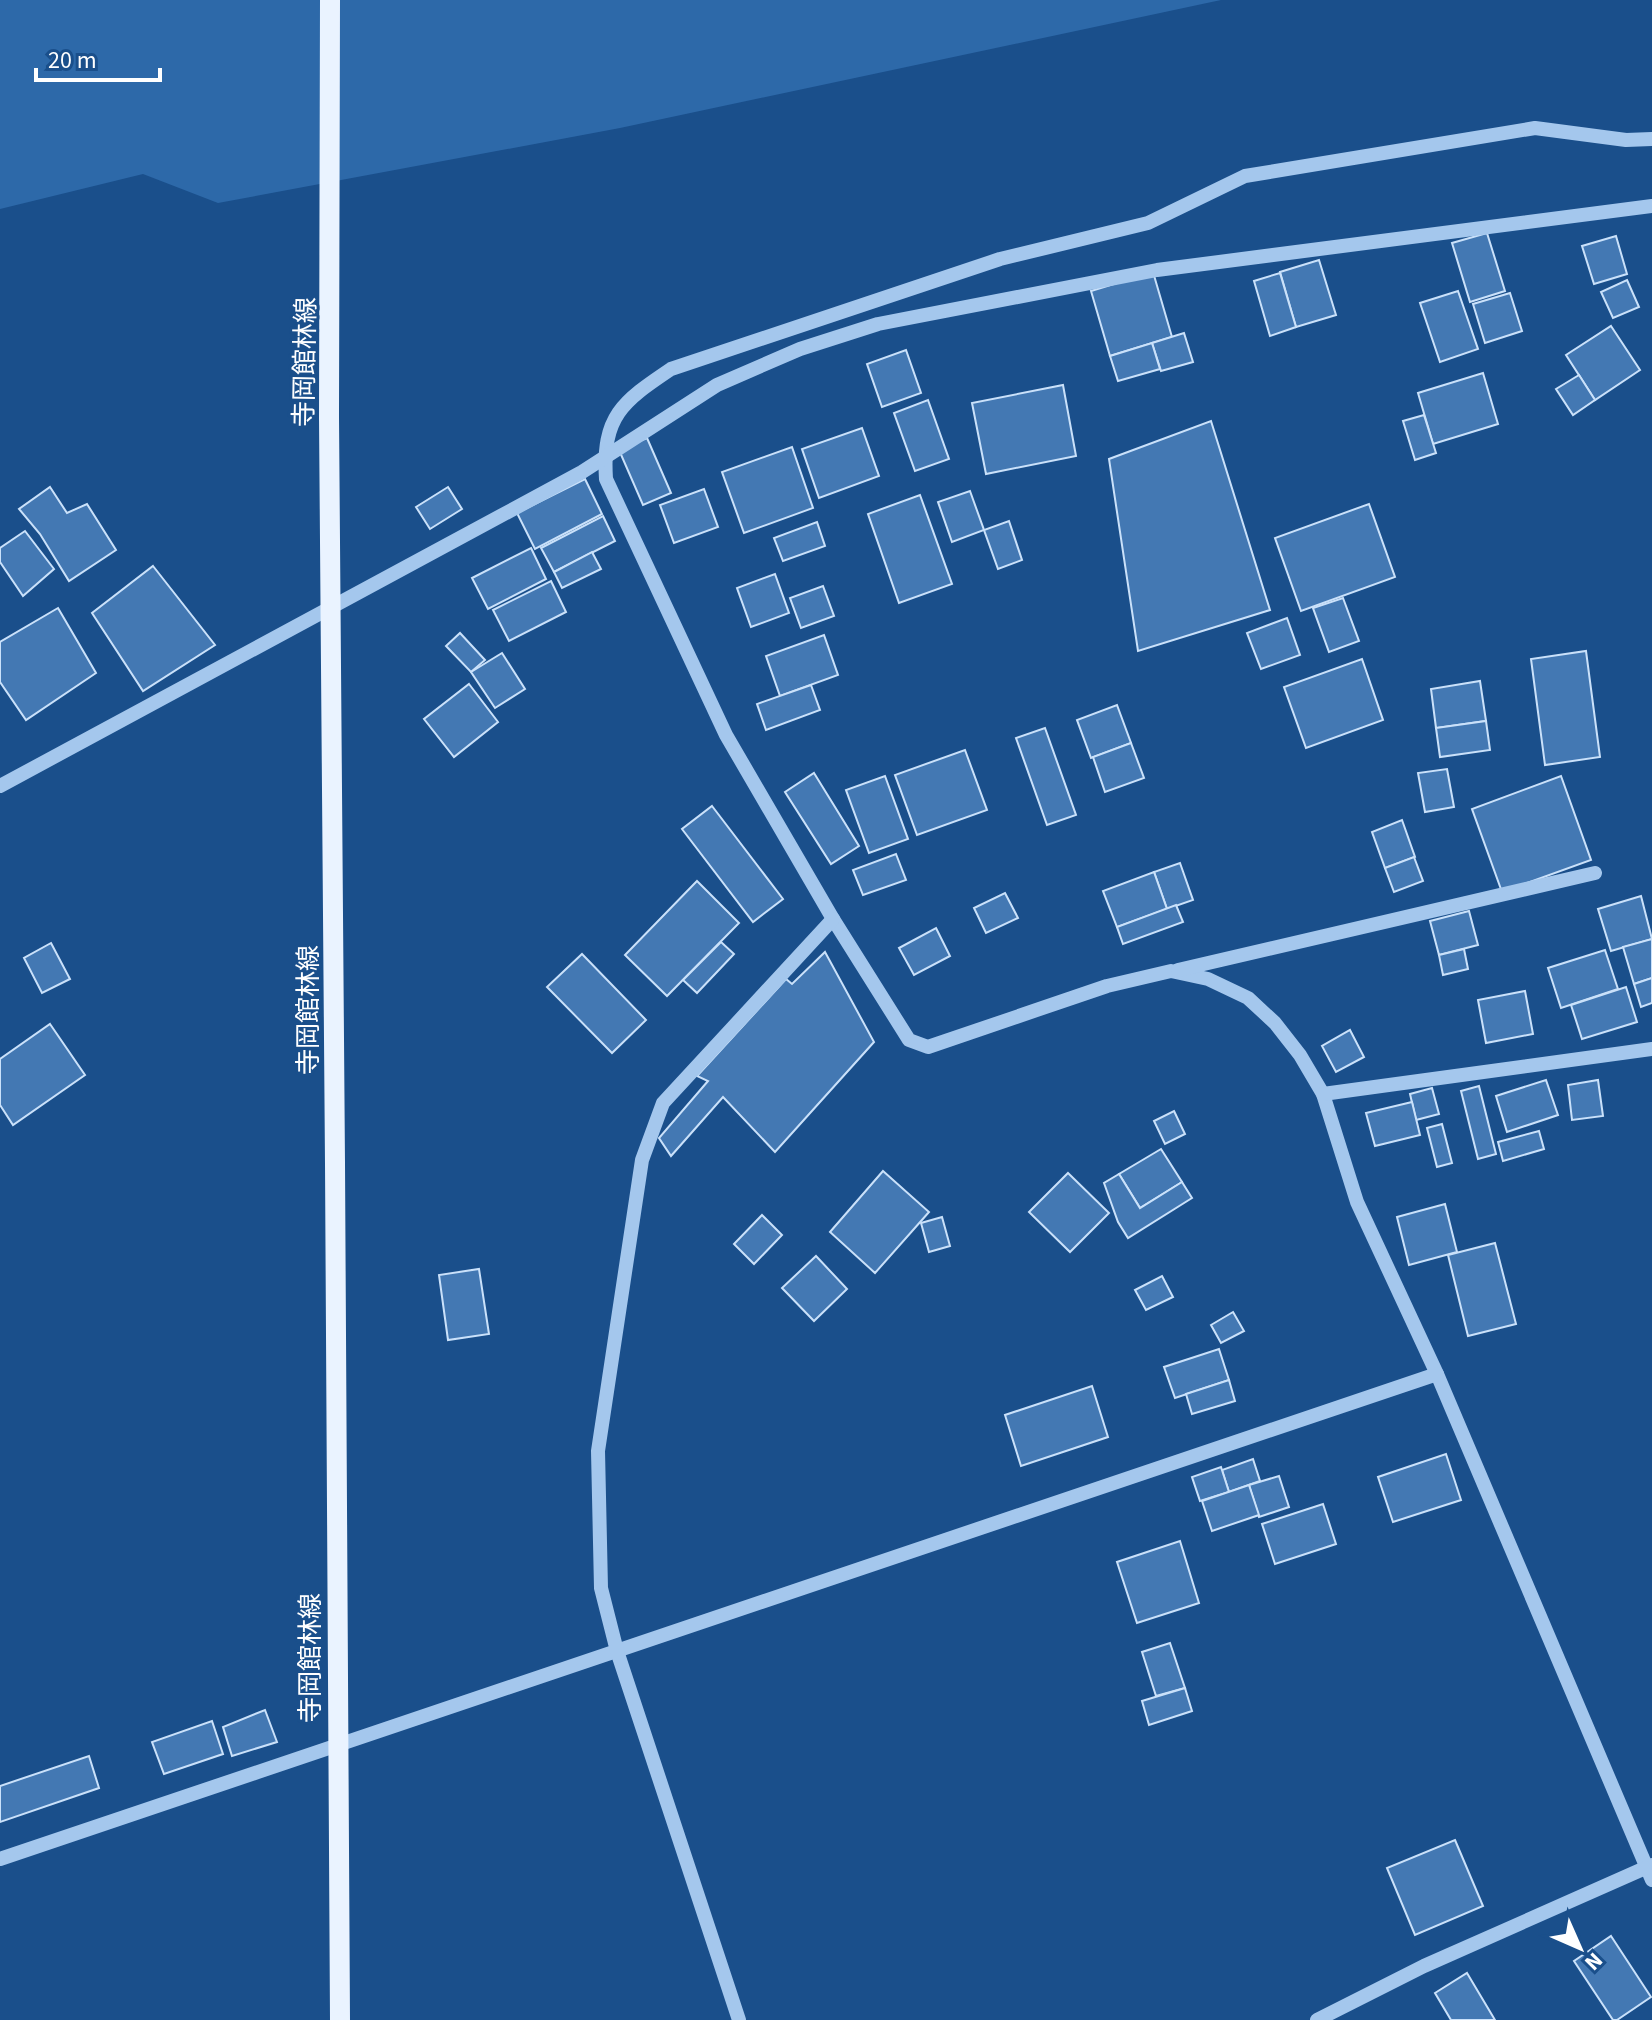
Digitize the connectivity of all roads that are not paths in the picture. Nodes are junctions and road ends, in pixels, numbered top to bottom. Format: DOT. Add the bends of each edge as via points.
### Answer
graph roads {
  1 [pos="330,0"];
  2 [pos="1652,139"];
  3 [pos="1652,206"];
  4 [pos="604,458"];
  5 [pos="0,786"];
  6 [pos="1595,873"];
  7 [pos="833,919"];
  8 [pos="1171,971"];
  9 [pos="1652,1049"];
  10 [pos="1323,1094"];
  11 [pos="1437,1374"];
  12 [pos="617,1651"];
  13 [pos="337,1748"];
  14 [pos="0,1859"];
  15 [pos="1650,1870"];
  16 [pos="340,2020"];
  17 [pos="739,2020"];
  18 [pos="1317,2020"];
  1 -- 13 [label="main road, 寺岡館林線, bridge"];
  2 -- 4 [label="street" via="1535,128 1245,176 1148,223 1000,259 671,369 628,398 608,425"];
  3 -- 4 [label="street" via="1157,270 878,324 800,349 717,385"];
  4 -- 5 [label="street"];
  4 -- 7 [label="street" via="606,479 726,735"];
  6 -- 8 [label="street"];
  7 -- 8 [label="street" via="909,1040 928,1047 1107,986"];
  7 -- 12 [label="street" via="699,1060 663,1103 649,1136 598,1451 601,1588"];
  8 -- 10 [label="street" via="1208,979 1248,998 1300,1055"];
  9 -- 10 [label="street"];
  10 -- 11 [label="street" via="1357,1202"];
  11 -- 12 [label="street"];
  11 -- 15 [label="street"];
  12 -- 13 [label="street"];
  12 -- 17 [label="street"];
  13 -- 14 [label="street"];
  13 -- 16 [label="main road, 寺岡館林線"];
  15 -- 18 [label="street" via="1424,1966"];
}
